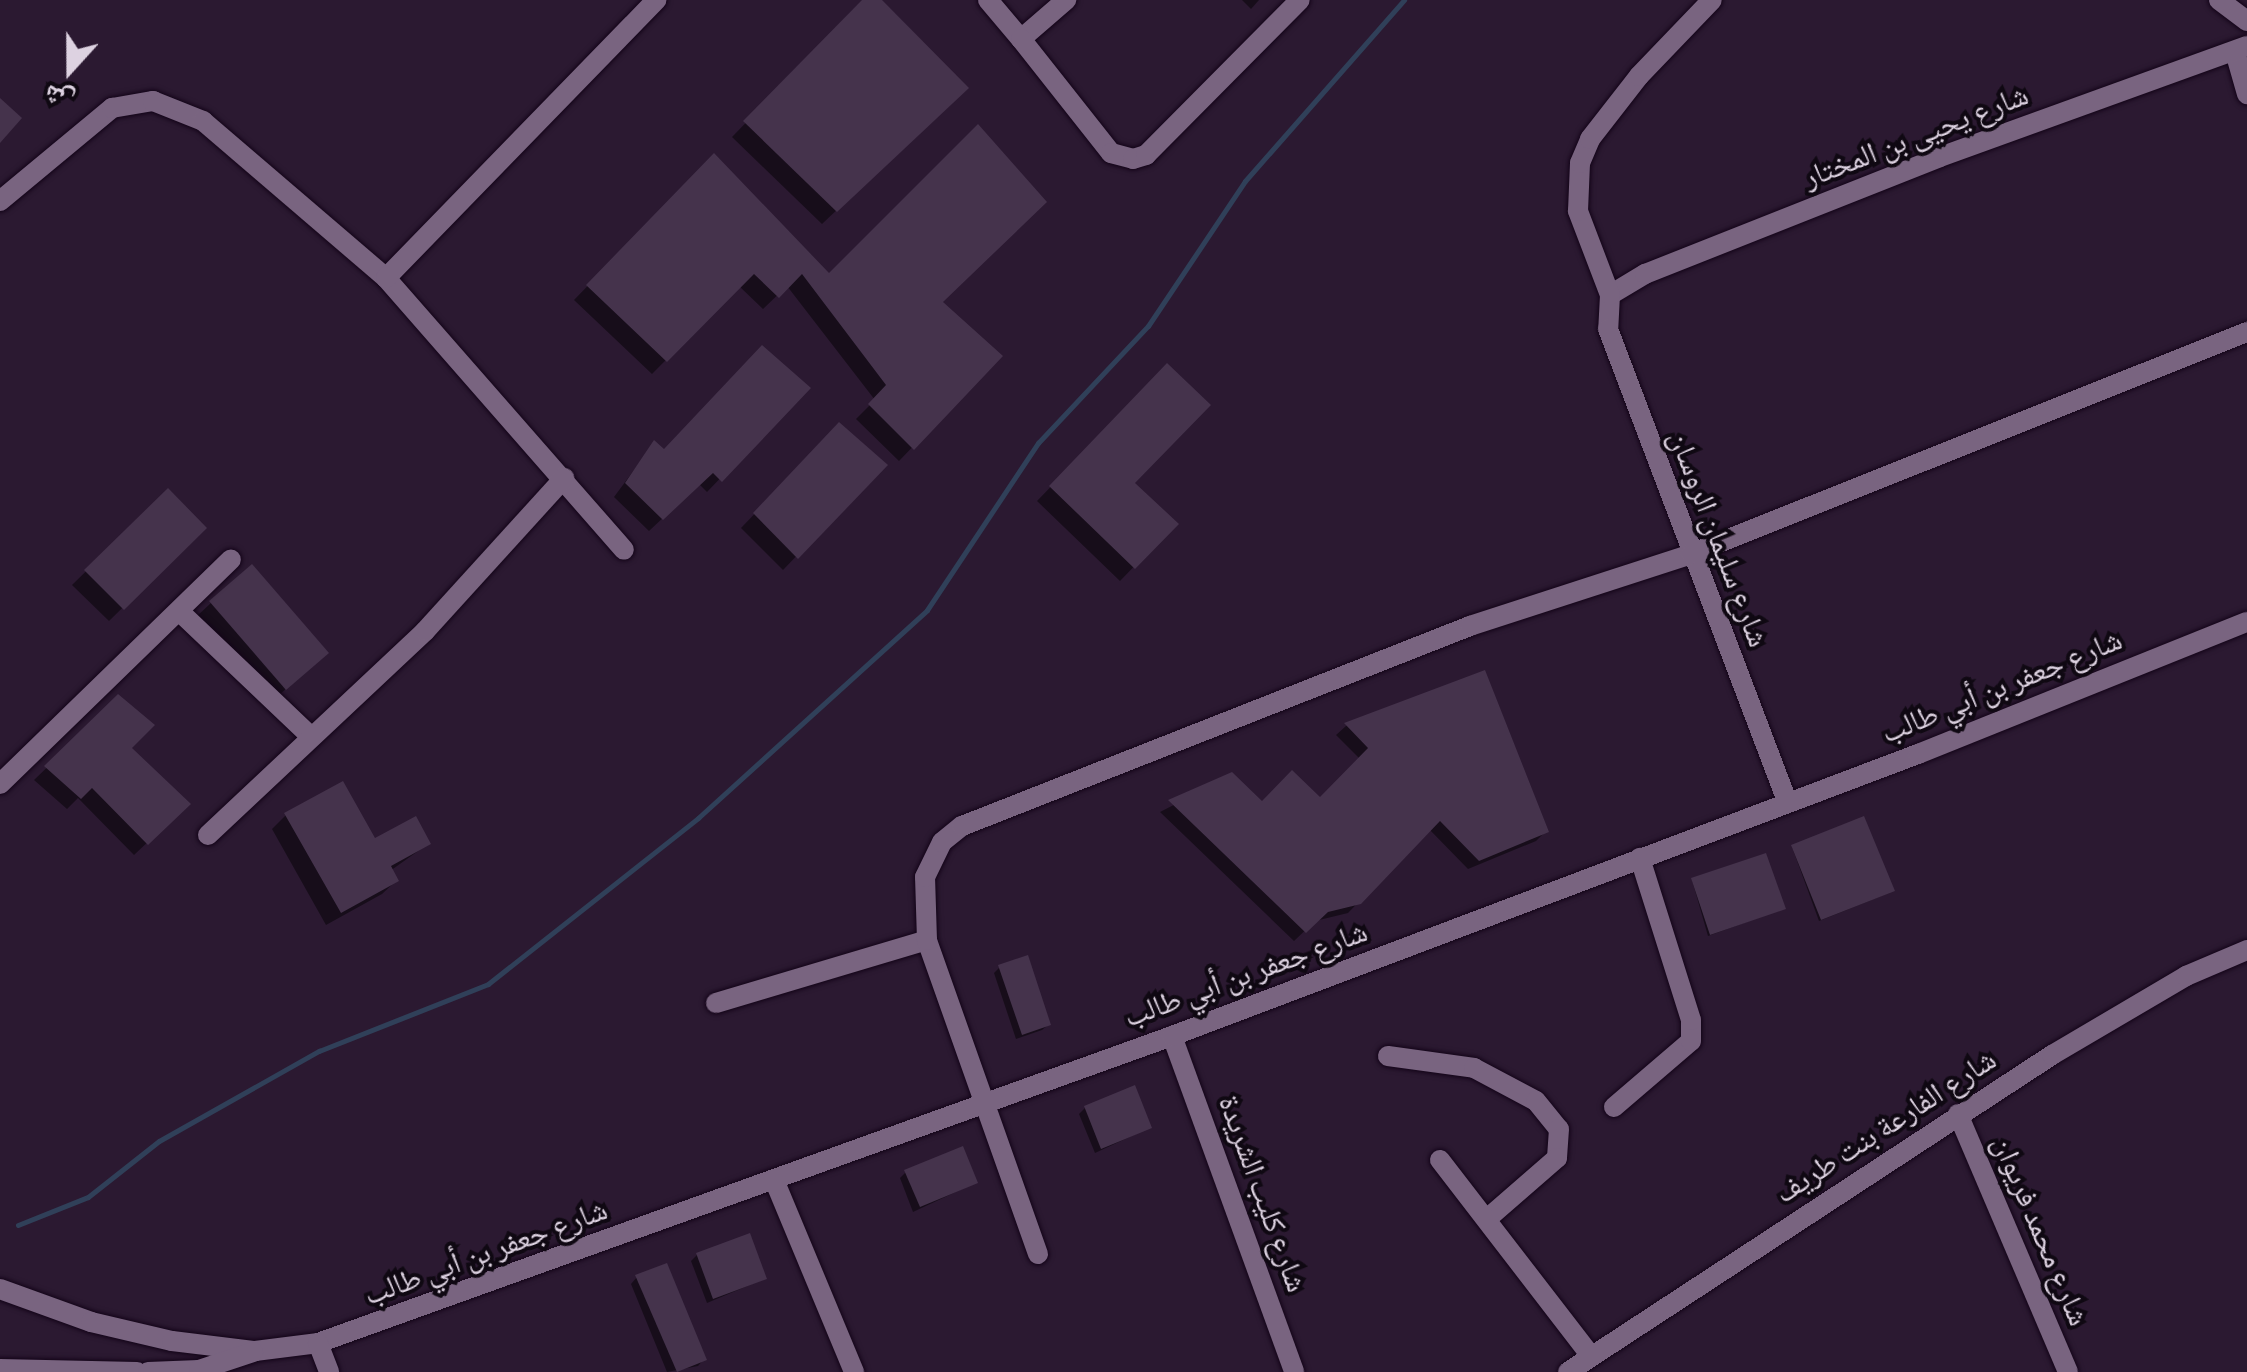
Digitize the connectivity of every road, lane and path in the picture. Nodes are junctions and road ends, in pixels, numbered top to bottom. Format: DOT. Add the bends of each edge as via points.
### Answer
graph roads {
  1 [pos="656,0"];
  2 [pos="988,0"];
  3 [pos="1066,0"];
  4 [pos="1300,0"];
  5 [pos="1712,0"];
  6 [pos="2219,0"];
  7 [pos="2247,21"];
  8 [pos="1021,39"];
  9 [pos="2241,49"];
  10 [pos="2247,94"];
  11 [pos="0,201"];
  12 [pos="386,278"];
  13 [pos="1610,294"];
  14 [pos="2247,332"];
  15 [pos="564,478"];
  16 [pos="624,550"];
  17 [pos="1691,554"];
  18 [pos="231,559"];
  19 [pos="180,612"];
  20 [pos="2247,622"];
  21 [pos="308,734"];
  22 [pos="0,784"];
  23 [pos="1787,801"];
  24 [pos="208,835"];
  25 [pos="1640,858"];
  26 [pos="927,940"];
  27 [pos="2247,950"];
  28 [pos="716,1003"];
  29 [pos="1172,1036"];
  30 [pos="1388,1056"];
  31 [pos="980,1102"];
  32 [pos="1614,1106"];
  33 [pos="1958,1114"];
  34 [pos="1440,1160"];
  35 [pos="775,1182"];
  36 [pos="1488,1218"];
  37 [pos="1038,1254"];
  38 [pos="0,1290"];
  39 [pos="318,1342"];
  40 [pos="255,1351"];
  41 [pos="1591,1356"];
  42 [pos="0,1369"];
  43 [pos="137,1372"];
  44 [pos="148,1372"];
  45 [pos="329,1372"];
  46 [pos="854,1372"];
  47 [pos="1294,1372"];
  48 [pos="1568,1372"];
  49 [pos="2068,1372"];
  1 -- 12 [label="street"];
  2 -- 8 [label="street"];
  3 -- 8 [label="street"];
  4 -- 8 [label="street" via="1146,155 1133,159 1112,153"];
  5 -- 13 [label="street, شارع سليمان الروسان" via="1639,76 1590,139 1580,164 1578,210"];
  6 -- 7 [label="street"];
  9 -- 10 [label="street"];
  9 -- 13 [label="street, شارع يحيى بن المختار" via="1940,158"];
  11 -- 12 [label="street" via="94,120 135,99 154,101 203,122"];
  12 -- 15 [label="street"];
  13 -- 17 [label="street, شارع سليمان الروسان" via="1608,329"];
  14 -- 17 [label="street"];
  15 -- 16 [label="street"];
  15 -- 21 [label="street" via="425,631"];
  17 -- 23 [label="street, شارع سليمان الروسان"];
  17 -- 26 [label="street" via="1470,626 962,826 942,842 925,876"];
  18 -- 19 [label="street"];
  19 -- 21 [label="street"];
  19 -- 22 [label="street"];
  20 -- 23 [label="street, شارع جعفر بن أبي طالب"];
  21 -- 24 [label="street"];
  23 -- 25 [label="street, شارع جعفر بن أبي طالب"];
  25 -- 29 [label="street, شارع جعفر بن أبي طالب"];
  25 -- 32 [label="street" via="1691,1040"];
  26 -- 28 [label="street"];
  26 -- 31 [label="street"];
  27 -- 33 [label="street, شارع الفارعة بنت طريف" via="2160,990"];
  29 -- 31 [label="street, شارع جعفر بن أبي طالب"];
  29 -- 47 [label="street, شارع كليب الشريدة"];
  30 -- 36 [label="street" via="1474,1068 1536,1101 1559,1129 1557,1158"];
  31 -- 35 [label="street, شارع جعفر بن أبي طالب"];
  31 -- 37 [label="street"];
  33 -- 41 [label="street, شارع الفارعة بنت طريف"];
  33 -- 49 [label="street, شارع محمد فريوان"];
  34 -- 36 [label="street"];
  35 -- 39 [label="street, شارع جعفر بن أبي طالب"];
  35 -- 46 [label="street"];
  36 -- 41 [label="street"];
  38 -- 40 [label="street, شارع جعفر بن أبي طالب" via="131,1332"];
  39 -- 40 [label="street, شارع جعفر بن أبي طالب"];
  39 -- 45 [label="street"];
  40 -- 44 [label="street, شارع جعفر بن أبي طالب" via="199,1370"];
  41 -- 48 [label="street, شارع الفارعة بنت طريف"];
  42 -- 43 [label="street"];
}
